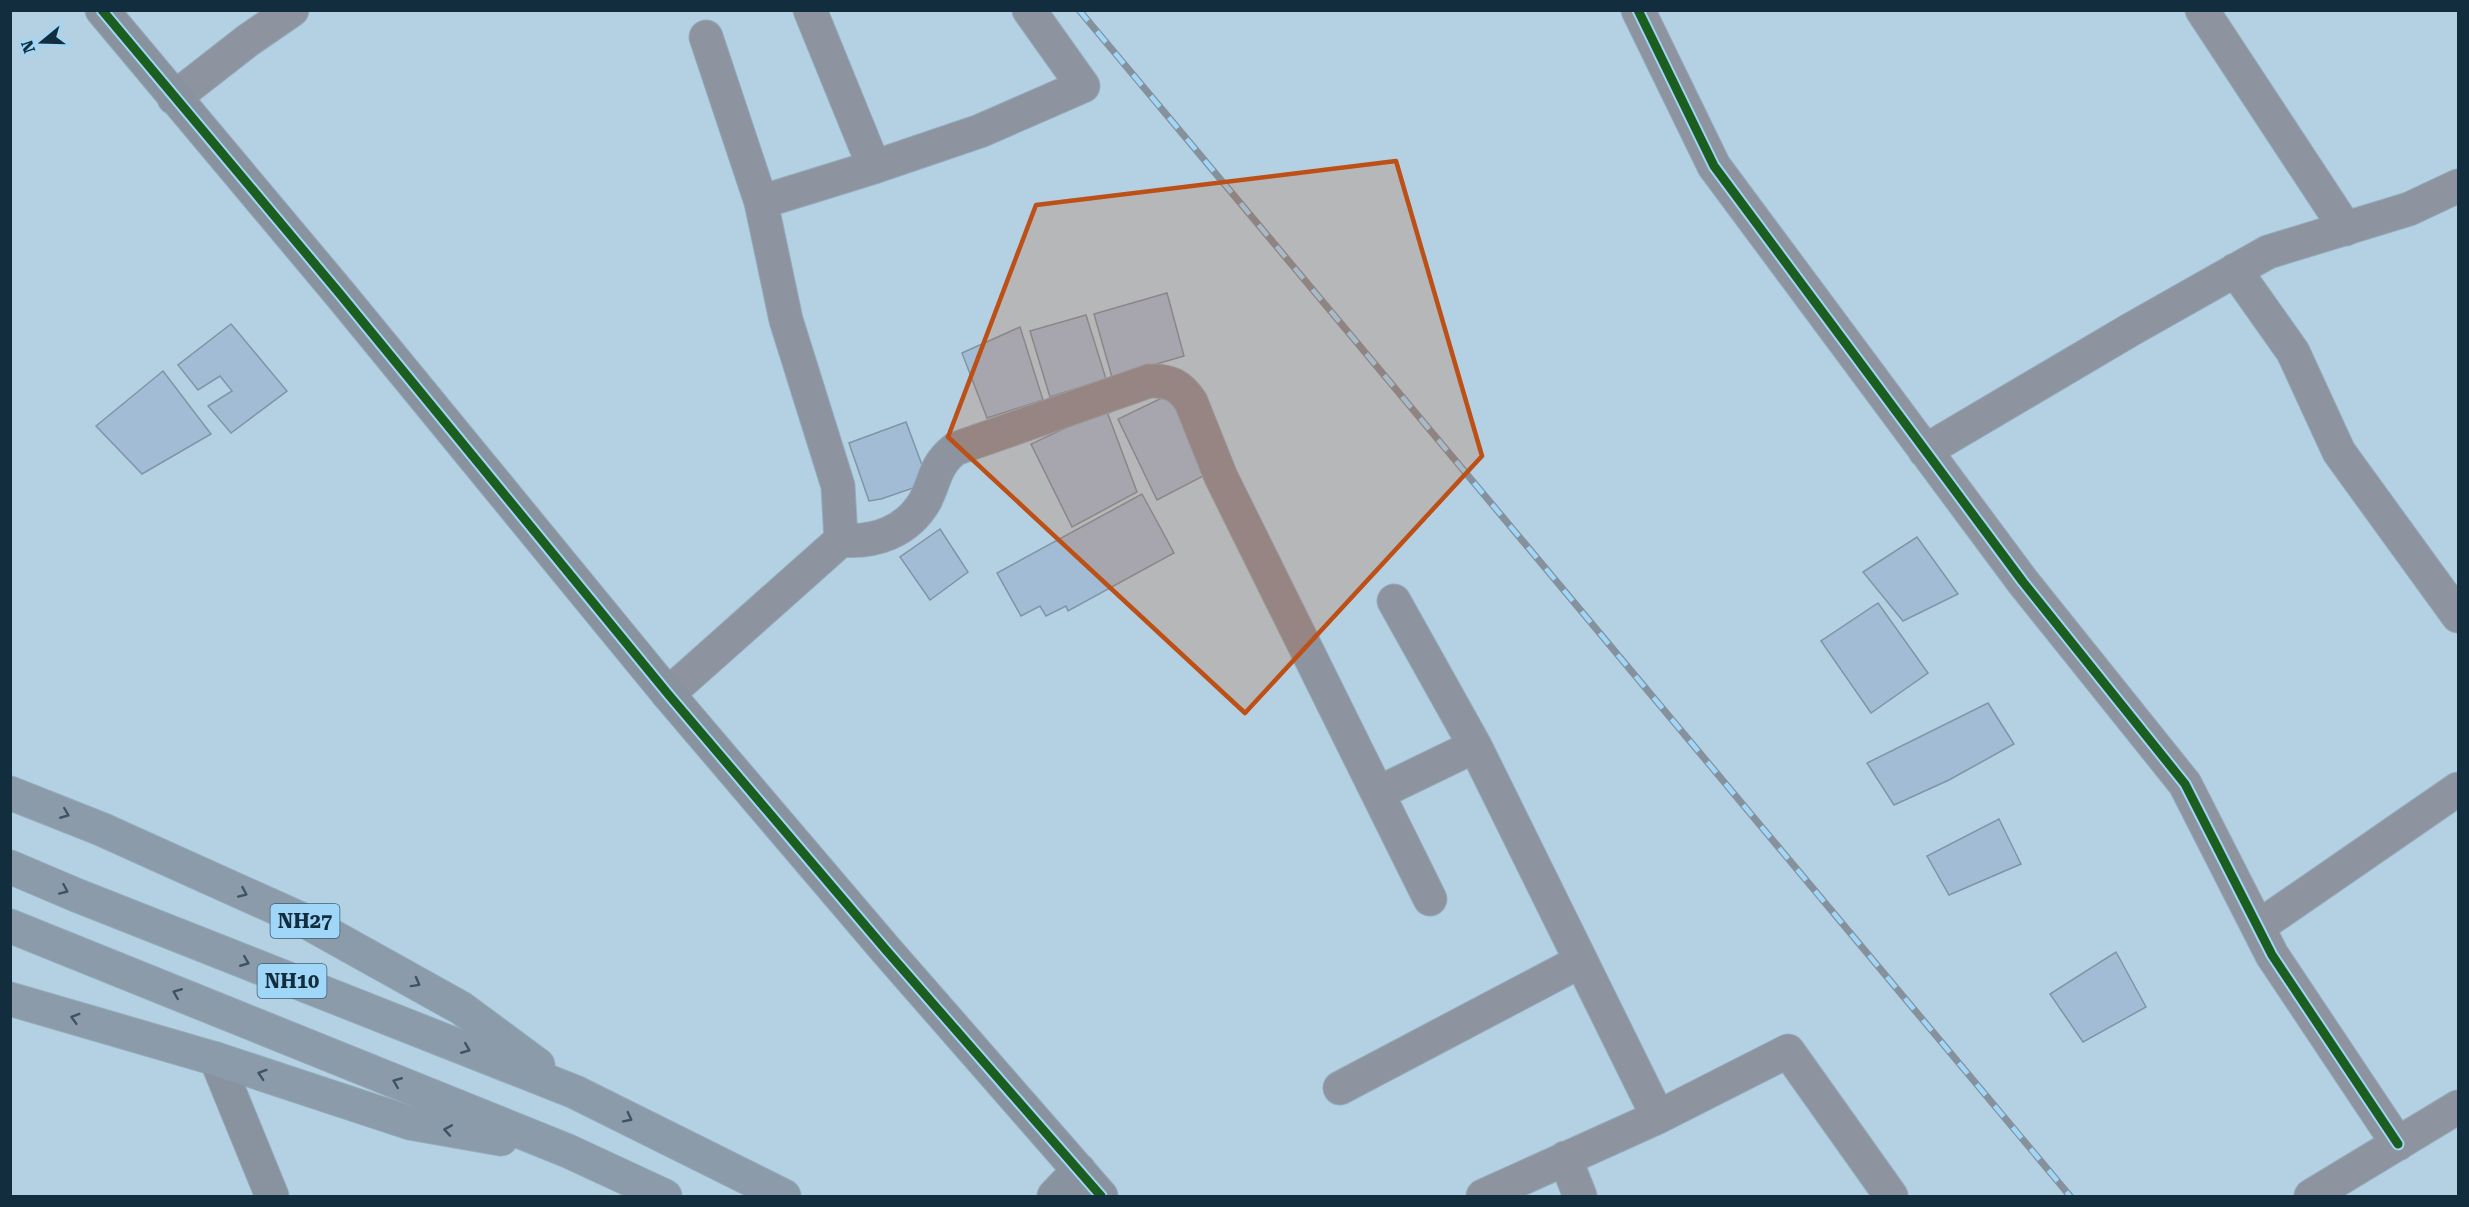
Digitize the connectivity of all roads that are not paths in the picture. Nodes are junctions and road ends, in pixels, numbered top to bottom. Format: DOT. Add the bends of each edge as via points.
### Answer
graph roads {
  1 [pos="102,10"];
  2 [pos="292,10"];
  3 [pos="810,10"];
  4 [pos="1029,10"];
  5 [pos="1638,10"];
  6 [pos="2202,10"];
  7 [pos="706,37"];
  8 [pos="174,98"];
  9 [pos="874,167"];
  10 [pos="2458,186"];
  11 [pos="761,202"];
  12 [pos="2346,229"];
  13 [pos="2235,270"];
  14 [pos="1925,451"];
  15 [pos="841,540"];
  16 [pos="1394,602"];
  17 [pos="2458,616"];
  18 [pos="668,694"];
  19 [pos="1475,746"];
  20 [pos="2458,789"];
  21 [pos="10,793"];
  22 [pos="1378,793"];
  23 [pos="10,867"];
  24 [pos="1430,899"];
  25 [pos="10,926"];
  26 [pos="2258,927"];
  27 [pos="1581,961"];
  28 [pos="10,999"];
  29 [pos="216,1059"];
  30 [pos="1340,1088"];
  31 [pos="575,1092"];
  32 [pos="2458,1107"];
  33 [pos="1658,1117"];
  34 [pos="2398,1144"];
  35 [pos="568,1151"];
  36 [pos="1565,1158"];
  37 [pos="1079,1170"];
  38 [pos="272,1197"];
  39 [pos="665,1197"];
  40 [pos="784,1197"];
  41 [pos="1054,1197"];
  42 [pos="1101,1197"];
  43 [pos="1483,1197"];
  44 [pos="1580,1197"];
  45 [pos="1891,1197"];
  46 [pos="2311,1197"];
  1 -- 8 [label="street"];
  2 -- 8 [label="street"];
  3 -- 9 [label="street"];
  4 -- 9 [label="street" via="1083,86 980,131"];
  5 -- 14 [label="street" via="1714,166"];
  6 -- 12 [label="street"];
  7 -- 11 [label="street"];
  8 -- 18 [label="street"];
  9 -- 11 [label="street"];
  10 -- 12 [label="street" via="2409,209"];
  11 -- 15 [label="street" via="786,320 838,486"];
  12 -- 13 [label="street" via="2268,252"];
  13 -- 14 [label="street"];
  13 -- 17 [label="street" via="2293,352 2339,452"];
  14 -- 26 [label="street" via="2023,582 2185,784"];
  15 -- 18 [label="street"];
  15 -- 22 [label="street" via="871,540 899,528 924,501 936,470 955,450 1149,381 1173,383 1191,402 1221,477"];
  16 -- 19 [label="street"];
  18 -- 37 [label="street"];
  19 -- 22 [label="street"];
  19 -- 27 [label="street"];
  20 -- 26 [label="street"];
  21 -- 31 [label="highway, NH27, one-way" via="101,829 303,920 461,1008"];
  22 -- 24 [label="street"];
  23 -- 31 [label="highway, NH10, one-way"];
  35 -- 25 [label="highway, NH10, one-way"];
  26 -- 34 [label="street" via="2272,955"];
  27 -- 30 [label="street"];
  27 -- 33 [label="street"];
  29 -- 28 [label="highway, one-way"];
  35 -- 29 [label="highway, one-way" via="410,1123"];
  29 -- 38 [label="street"];
  31 -- 40 [label="highway, NH27, one-way"];
  32 -- 34 [label="street"];
  33 -- 36 [label="street"];
  33 -- 45 [label="street" via="1788,1051"];
  34 -- 46 [label="street"];
  35 -- 39 [label="highway"];
  36 -- 43 [label="street"];
  36 -- 44 [label="street"];
  37 -- 41 [label="street"];
  37 -- 42 [label="street"];
}
